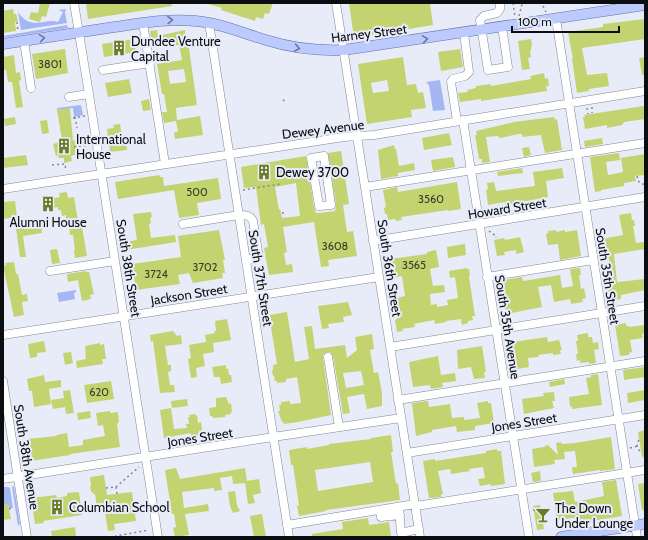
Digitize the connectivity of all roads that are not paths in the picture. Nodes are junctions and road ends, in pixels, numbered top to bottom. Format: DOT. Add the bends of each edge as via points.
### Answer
graph roads {
  1 [pos="74,3"];
  2 [pos="336,3"];
  3 [pos="500,3"];
  4 [pos="645,5"];
  5 [pos="601,7"];
  6 [pos="556,19"];
  7 [pos="144,23"];
  8 [pos="209,23"];
  9 [pos="502,27"];
  10 [pos="482,30"];
  11 [pos="79,32"];
  12 [pos="464,33"];
  13 [pos="24,41"];
  14 [pos="3,44"];
  15 [pos="344,50"];
  16 [pos="150,63"];
  17 [pos="103,70"];
  18 [pos="31,88"];
  19 [pos="645,91"];
  20 [pos="89,94"];
  21 [pos="69,97"];
  22 [pos="570,103"];
  23 [pos="460,121"];
  24 [pos="357,136"];
  25 [pos="315,142"];
  26 [pos="645,143"];
  27 [pos="577,154"];
  28 [pos="230,155"];
  29 [pos="317,157"];
  30 [pos="165,164"];
  31 [pos="471,171"];
  32 [pos="102,174"];
  33 [pos="365,187"];
  34 [pos="3,189"];
  35 [pos="645,197"];
  36 [pos="584,207"];
  37 [pos="239,215"];
  38 [pos="183,224"];
  39 [pos="479,224"];
  40 [pos="373,241"];
  41 [pos="593,260"];
  42 [pos="116,261"];
  43 [pos="246,261"];
  44 [pos="50,271"];
  45 [pos="379,277"];
  46 [pos="487,277"];
  47 [pos="251,296"];
  48 [pos="645,306"];
  49 [pos="601,313"];
  50 [pos="124,316"];
  51 [pos="496,330"];
  52 [pos="3,335"];
  53 [pos="390,347"];
  54 [pos="328,357"];
  55 [pos="645,361"];
  56 [pos="610,366"];
  57 [pos="3,381"];
  58 [pos="504,383"];
  59 [pos="398,400"];
  60 [pos="645,415"];
  61 [pos="401,418"];
  62 [pos="618,419"];
  63 [pos="339,427"];
  64 [pos="513,436"];
  65 [pos="273,437"];
  66 [pos="407,453"];
  67 [pos="146,457"];
  68 [pos="645,470"];
  69 [pos="627,472"];
  70 [pos="18,477"];
  71 [pos="3,479"];
  72 [pos="521,490"];
  73 [pos="416,505"];
  74 [pos="399,511"];
  75 [pos="640,524"];
  76 [pos="287,525"];
  77 [pos="420,533"];
  78 [pos="402,536"];
  79 [pos="27,537"];
  80 [pos="158,537"];
  81 [pos="289,537"];
  82 [pos="528,537"];
  83 [pos="561,537"];
  84 [pos="636,537"];
  1 -- 11 [label="street, South 38th Street"];
  2 -- 15 [label="street, South 36th Street"];
  3 -- 10 [label="street" via="497,13 481,19"];
  4 -- 5 [label="main road, Harney Street"];
  5 -- 6 [label="main road, Harney Street"];
  6 -- 9 [label="main road, Harney Street"];
  6 -- 22 [label="street, South 35th Street"];
  7 -- 8 [label="main road, Harney Street, one-way" via="175,20"];
  7 -- 11 [label="main road, Harney Street"];
  7 -- 16 [label="street"];
  8 -- 15 [label="main road, Harney Street, one-way" via="290,47 322,51"];
  8 -- 28 [label="street, South 37th Street"];
  9 -- 10 [label="main road, Harney Street"];
  9 -- 10 [label="street" via="508,67 488,70"];
  10 -- 12 [label="main road, Harney Street"];
  13 -- 11 [label="main road, Harney Street, one-way"];
  11 -- 20 [label="street, South 38th Street"];
  15 -- 12 [label="main road, Harney Street, one-way"];
  12 -- 23 [label="street, South 35th Avenue" via="469,72 451,82"];
  13 -- 14 [label="main road, Harney Street"];
  13 -- 18 [label="street"];
  15 -- 24 [label="street, South 36th Street"];
  16 -- 17 [label="street"];
  16 -- 30 [label="street"];
  19 -- 22 [label="street, Dewey Avenue"];
  20 -- 21 [label="street"];
  20 -- 32 [label="street, South 38th Street"];
  22 -- 23 [label="street, Dewey Avenue"];
  22 -- 27 [label="street, South 35th Street"];
  23 -- 24 [label="street, Dewey Avenue"];
  23 -- 31 [label="street, South 35th Avenue"];
  24 -- 25 [label="street, Dewey Avenue"];
  24 -- 33 [label="street, South 36th Street"];
  25 -- 28 [label="street, Dewey Avenue"];
  25 -- 29 [label="street"];
  26 -- 27 [label="street"];
  27 -- 31 [label="street"];
  27 -- 36 [label="street, South 35th Street"];
  28 -- 30 [label="street, Dewey Avenue"];
  28 -- 37 [label="street, South 37th Street"];
  29 -- 29 [label="street" via="311,158 319,206 331,204 324,156"];
  30 -- 32 [label="street, Dewey Avenue"];
  31 -- 33 [label="street"];
  31 -- 39 [label="street, South 35th Avenue"];
  32 -- 34 [label="street, Dewey Avenue"];
  32 -- 42 [label="street, South 38th Street"];
  33 -- 40 [label="street, South 36th Street"];
  35 -- 36 [label="street, Howard Street"];
  36 -- 39 [label="street, Howard Street"];
  36 -- 41 [label="street, South 35th Street"];
  37 -- 38 [label="street"];
  37 -- 43 [label="street, South 37th Street"];
  37 -- 43 [label="street" via="247,215 253,221 257,254"];
  39 -- 40 [label="street, Howard Street"];
  39 -- 46 [label="street, South 35th Avenue"];
  40 -- 45 [label="street, South 36th Street"];
  41 -- 46 [label="street"];
  41 -- 49 [label="street, South 35th Street"];
  42 -- 44 [label="street"];
  42 -- 50 [label="street, South 38th Street"];
  43 -- 47 [label="street, South 37th Street"];
  45 -- 47 [label="street, Jackson Street"];
  45 -- 53 [label="street, South 36th Street"];
  46 -- 51 [label="street, South 35th Avenue"];
  47 -- 50 [label="street, Jackson Street"];
  47 -- 65 [label="street, South 37th Street"];
  48 -- 49 [label="street"];
  49 -- 51 [label="street"];
  49 -- 56 [label="street, South 35th Street"];
  50 -- 52 [label="street, Jackson Street"];
  50 -- 67 [label="street, South 38th Street"];
  51 -- 53 [label="street"];
  51 -- 58 [label="street, South 35th Avenue"];
  53 -- 59 [label="street, South 36th Street"];
  54 -- 63 [label="street"];
  55 -- 56 [label="street"];
  56 -- 58 [label="street"];
  56 -- 62 [label="street, South 35th Street"];
  57 -- 70 [label="street, South 38th Avenue"];
  58 -- 59 [label="street"];
  58 -- 64 [label="street, South 35th Avenue"];
  59 -- 61 [label="street, South 36th Street"];
  60 -- 62 [label="street, Jones Street"];
  61 -- 63 [label="street, Jones Street"];
  61 -- 66 [label="street, South 36th Street"];
  62 -- 64 [label="street, Jones Street"];
  62 -- 69 [label="street, South 35th Street"];
  63 -- 65 [label="street, Jones Street"];
  64 -- 66 [label="street, Jones Street"];
  64 -- 72 [label="street, South 35th Avenue"];
  65 -- 67 [label="street, Jones Street"];
  65 -- 76 [label="street, South 37th Street"];
  66 -- 73 [label="street, South 36th Street"];
  67 -- 70 [label="street, Jones Street"];
  67 -- 80 [label="street, South 38th Street"];
  68 -- 69 [label="street"];
  69 -- 72 [label="street"];
  69 -- 75 [label="street, South 35th Street"];
  70 -- 71 [label="street, Jones Street"];
  70 -- 79 [label="street, South 38th Avenue"];
  72 -- 73 [label="street"];
  72 -- 82 [label="street, South 35th Avenue"];
  73 -- 74 [label="street"];
  73 -- 77 [label="street, South 36th Street"];
  74 -- 76 [label="street" via="380,510"];
  74 -- 78 [label="street"];
  75 -- 83 [label="main road"];
  75 -- 84 [label="street, South 35th Street"];
  76 -- 81 [label="street, South 37th Street"];
  77 -- 78 [label="street"];
}
